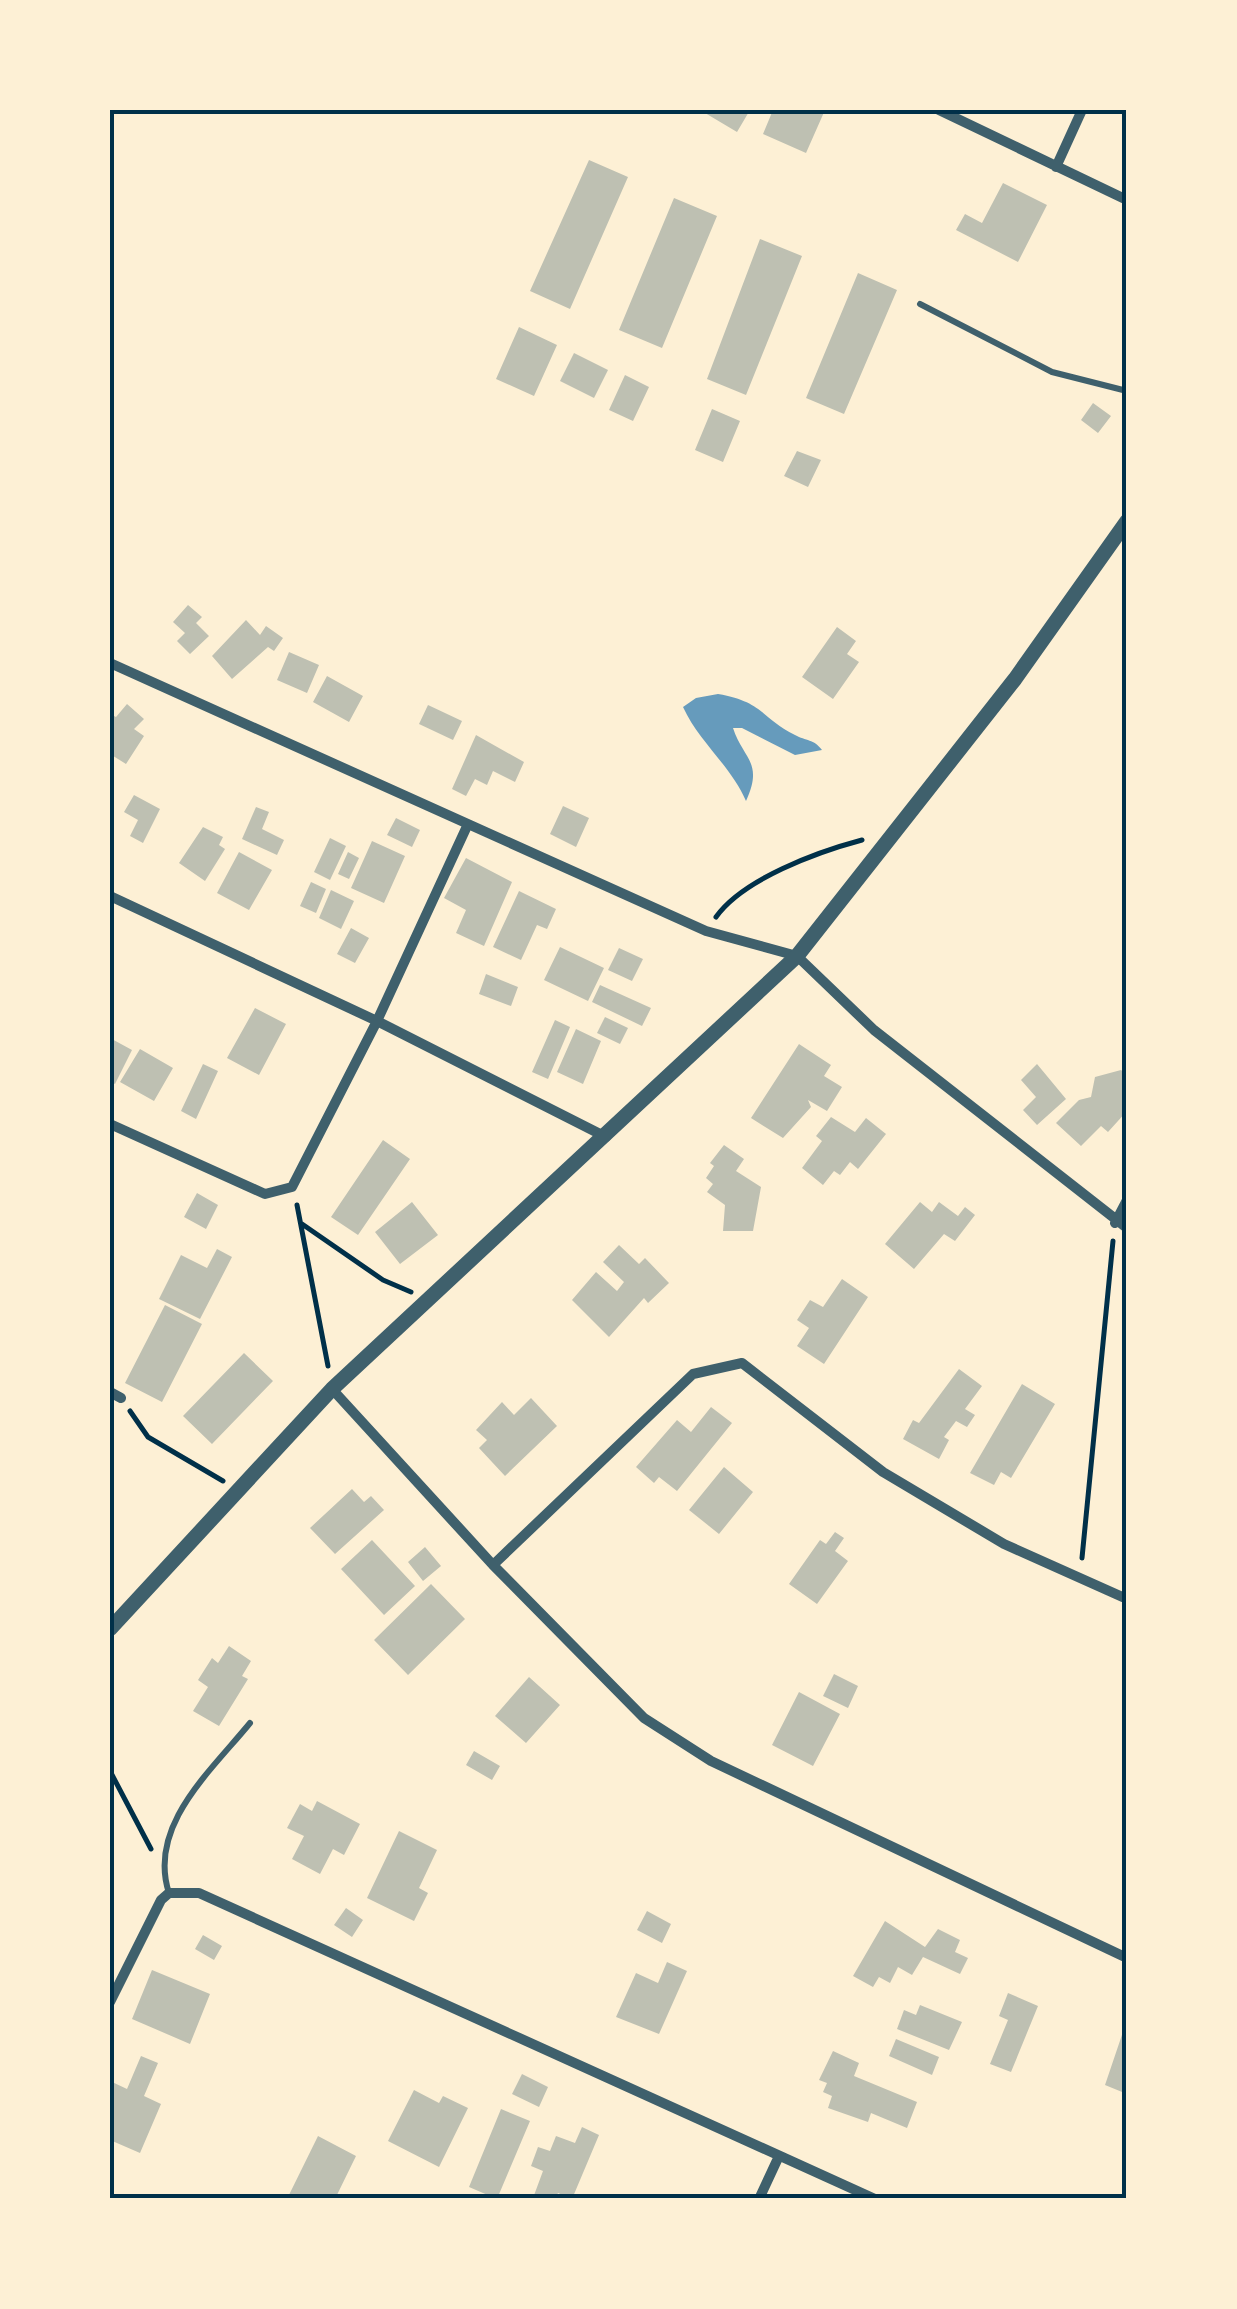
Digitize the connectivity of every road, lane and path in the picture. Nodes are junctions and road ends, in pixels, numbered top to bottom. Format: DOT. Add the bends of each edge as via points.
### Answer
graph roads {
  1 [pos="939,110"];
  2 [pos="1082,110"];
  3 [pos="1056,166"];
  4 [pos="1127,200"];
  5 [pos="920,304"];
  6 [pos="1127,391"];
  7 [pos="1127,521"];
  8 [pos="110,663"];
  9 [pos="468,824"];
  10 [pos="867,839"];
  11 [pos="110,896"];
  12 [pos="706,932"];
  13 [pos="798,956"];
  14 [pos="377,1021"];
  15 [pos="110,1124"];
  16 [pos="607,1138"];
  17 [pos="292,1187"];
  18 [pos="1127,1200"];
  19 [pos="1115,1223"];
  20 [pos="301,1224"];
  21 [pos="1127,1228"];
  22 [pos="428,1299"];
  23 [pos="332,1389"];
  24 [pos="115,1395"];
  25 [pos="239,1490"];
  26 [pos="492,1565"];
  27 [pos="1080,1578"];
  28 [pos="1127,1599"];
  29 [pos="110,1629"];
  30 [pos="250,1723"];
  31 [pos="110,1771"];
  32 [pos="162,1870"];
  33 [pos="169,1892"];
  34 [pos="1127,1958"];
  35 [pos="110,2002"];
  36 [pos="780,2156"];
  37 [pos="759,2199"];
  38 [pos="875,2199"];
  1 -- 3 [label="street"];
  2 -- 3 [label="street"];
  3 -- 4 [label="street"];
  5 -- 6 [label="lane" via="1052,372"];
  7 -- 13 [label="street" via="991,710"];
  8 -- 9 [label="street"];
  9 -- 12 [label="street"];
  9 -- 14 [label="street"];
  10 -- 12 [label="path" via="819,852 730,896"];
  11 -- 14 [label="street"];
  12 -- 13 [label="street"];
  13 -- 16 [label="street"];
  13 -- 19 [label="street" via="874,1030"];
  14 -- 16 [label="street"];
  14 -- 17 [label="street"];
  15 -- 17 [label="street" via="265,1194"];
  16 -- 22 [label="street"];
  17 -- 20 [label="path"];
  18 -- 19 [label="street"];
  19 -- 21 [label="street"];
  19 -- 27 [label="path"];
  20 -- 22 [label="path" via="383,1280"];
  20 -- 23 [label="path"];
  22 -- 23 [label="street"];
  23 -- 25 [label="street"];
  23 -- 26 [label="street"];
  24 -- 25 [label="path" via="148,1437"];
  25 -- 29 [label="street"];
  26 -- 27 [label="street" via="693,1374 742,1363 883,1472 1004,1544"];
  26 -- 34 [label="street" via="644,1718 712,1761"];
  27 -- 28 [label="street"];
  30 -- 32 [label="lane" via="176,1815"];
  31 -- 32 [label="path"];
  32 -- 33 [label="lane"];
  33 -- 35 [label="street"];
  33 -- 36 [label="street" via="199,1893"];
  36 -- 37 [label="street"];
  36 -- 38 [label="street"];
}
